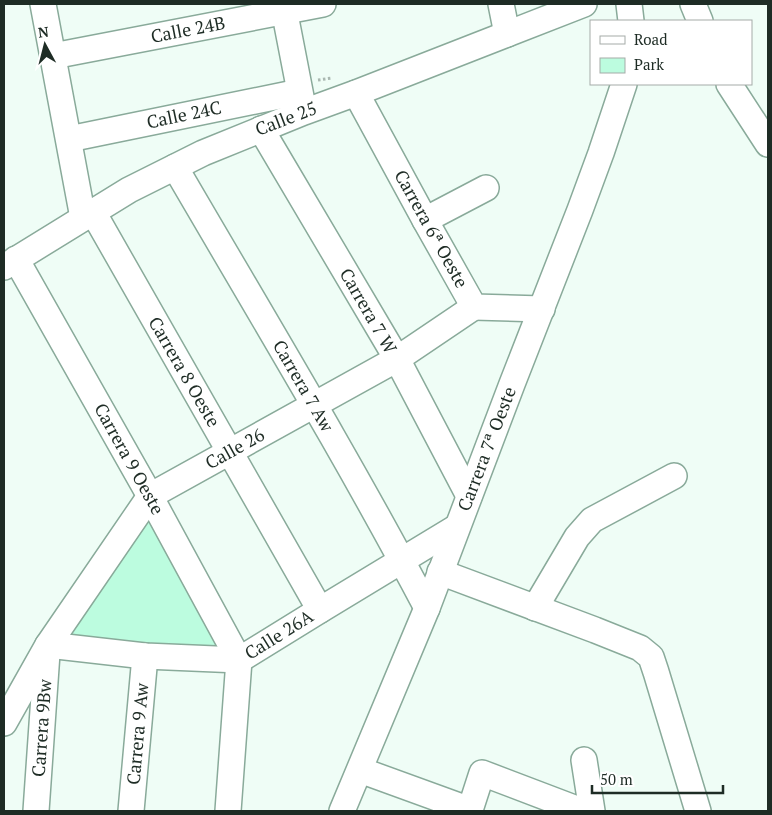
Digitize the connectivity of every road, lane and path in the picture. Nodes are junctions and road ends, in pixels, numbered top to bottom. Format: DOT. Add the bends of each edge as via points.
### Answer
graph roads {
  1 [pos="43,4"];
  2 [pos="322,4"];
  3 [pos="501,4"];
  4 [pos="584,4"];
  5 [pos="629,4"];
  6 [pos="693,4"];
  7 [pos="284,7"];
  8 [pos="536,13"];
  9 [pos="631,20"];
  10 [pos="700,20"];
  11 [pos="507,34"];
  12 [pos="53,56"];
  13 [pos="624,85"];
  14 [pos="730,85"];
  15 [pos="356,93"];
  16 [pos="301,102"];
  17 [pos="261,129"];
  18 [pos="69,139"];
  19 [pos="768,144"];
  20 [pos="175,167"];
  21 [pos="486,188"];
  22 [pos="88,215"];
  23 [pos="425,220"];
  24 [pos="10,263"];
  25 [pos="474,307"];
  26 [pos="542,308"];
  27 [pos="397,359"];
  28 [pos="314,406"];
  29 [pos="230,452"];
  30 [pos="674,476"];
  31 [pos="150,496"];
  32 [pos="469,496"];
  33 [pos="457,528"];
  34 [pos="402,562"];
  35 [pos="440,572"];
  36 [pos="427,608"];
  37 [pos="535,608"];
  38 [pos="320,610"];
  39 [pos="48,645"];
  40 [pos="145,656"];
  41 [pos="239,660"];
  42 [pos="4,723"];
  43 [pos="584,760"];
  44 [pos="360,770"];
  45 [pos="36,811"];
  46 [pos="132,811"];
  47 [pos="228,811"];
  48 [pos="342,811"];
  49 [pos="582,811"];
  50 [pos="592,811"];
  51 [pos="698,811"];
  1 -- 12 [label="street, Carrera 8 Oeste"];
  2 -- 7 [label="street, Calle 24B"];
  3 -- 11 [label="street"];
  4 -- 8 [label="street, Calle 25"];
  5 -- 9 [label="street"];
  6 -- 10 [label="street"];
  7 -- 12 [label="street, Calle 24B"];
  7 -- 16 [label="street"];
  8 -- 11 [label="street, Calle 25"];
  11 -- 15 [label="street, Calle 25"];
  12 -- 18 [label="street, Carrera 8 Oeste"];
  13 -- 26 [label="street, Carrera 7ª Oeste"];
  14 -- 19 [label="street"];
  15 -- 16 [label="street, Calle 25"];
  15 -- 23 [label="street, Carrera 6ª Oeste"];
  16 -- 17 [label="street, Calle 25"];
  16 -- 18 [label="street, Calle 24C"];
  17 -- 20 [label="street, Calle 25"];
  17 -- 27 [label="street, Carrera 7 W"];
  18 -- 22 [label="street, Carrera 8 Oeste"];
  20 -- 22 [label="street, Calle 25"];
  20 -- 28 [label="street, Carrera 7 Aw"];
  21 -- 23 [label="street"];
  22 -- 24 [label="street, Calle 25"];
  22 -- 29 [label="street, Carrera 8 Oeste"];
  23 -- 25 [label="street, Carrera 6ª Oeste"];
  24 -- 31 [label="street, Carrera 9 Oeste"];
  25 -- 26 [label="street, Carrera 6ª Oeste"];
  25 -- 27 [label="street, Calle 26"];
  26 -- 32 [label="street, Carrera 7ª Oeste"];
  27 -- 28 [label="street, Calle 26"];
  27 -- 32 [label="street, Carrera 7 W"];
  28 -- 29 [label="street, Calle 26"];
  28 -- 34 [label="street, Carrera 7 Aw"];
  29 -- 31 [label="street, Calle 26"];
  29 -- 38 [label="street, Carrera 8 Oeste"];
  30 -- 37 [label="street" via="592,520 577,537"];
  31 -- 39 [label="street, Calle 26"];
  31 -- 41 [label="street, Carrera 9 Oeste"];
  32 -- 33 [label="street, Carrera 7ª Oeste"];
  33 -- 34 [label="street, Calle 26A"];
  33 -- 35 [label="street, Carrera 7ª Oeste"];
  34 -- 36 [label="street, Carrera 7 Aw"];
  34 -- 38 [label="street, Calle 26A"];
  35 -- 36 [label="street, Carrera 7ª Oeste"];
  35 -- 37 [label="street"];
  36 -- 44 [label="street, Carrera 7ª Oeste"];
  37 -- 51 [label="street" via="640,648 651,657"];
  38 -- 41 [label="street, Calle 26A"];
  39 -- 40 [label="street, Calle 26A"];
  39 -- 42 [label="street, Calle 26"];
  39 -- 45 [label="street, Carrera 9Bw"];
  40 -- 41 [label="street, Calle 26A"];
  40 -- 46 [label="street, Carrera 9 Aw"];
  41 -- 47 [label="street"];
  43 -- 50 [label="street"];
  44 -- 48 [label="street, Carrera 7ª Oeste"];
  44 -- 49 [label="street" via="470,810 482,773"];
}
